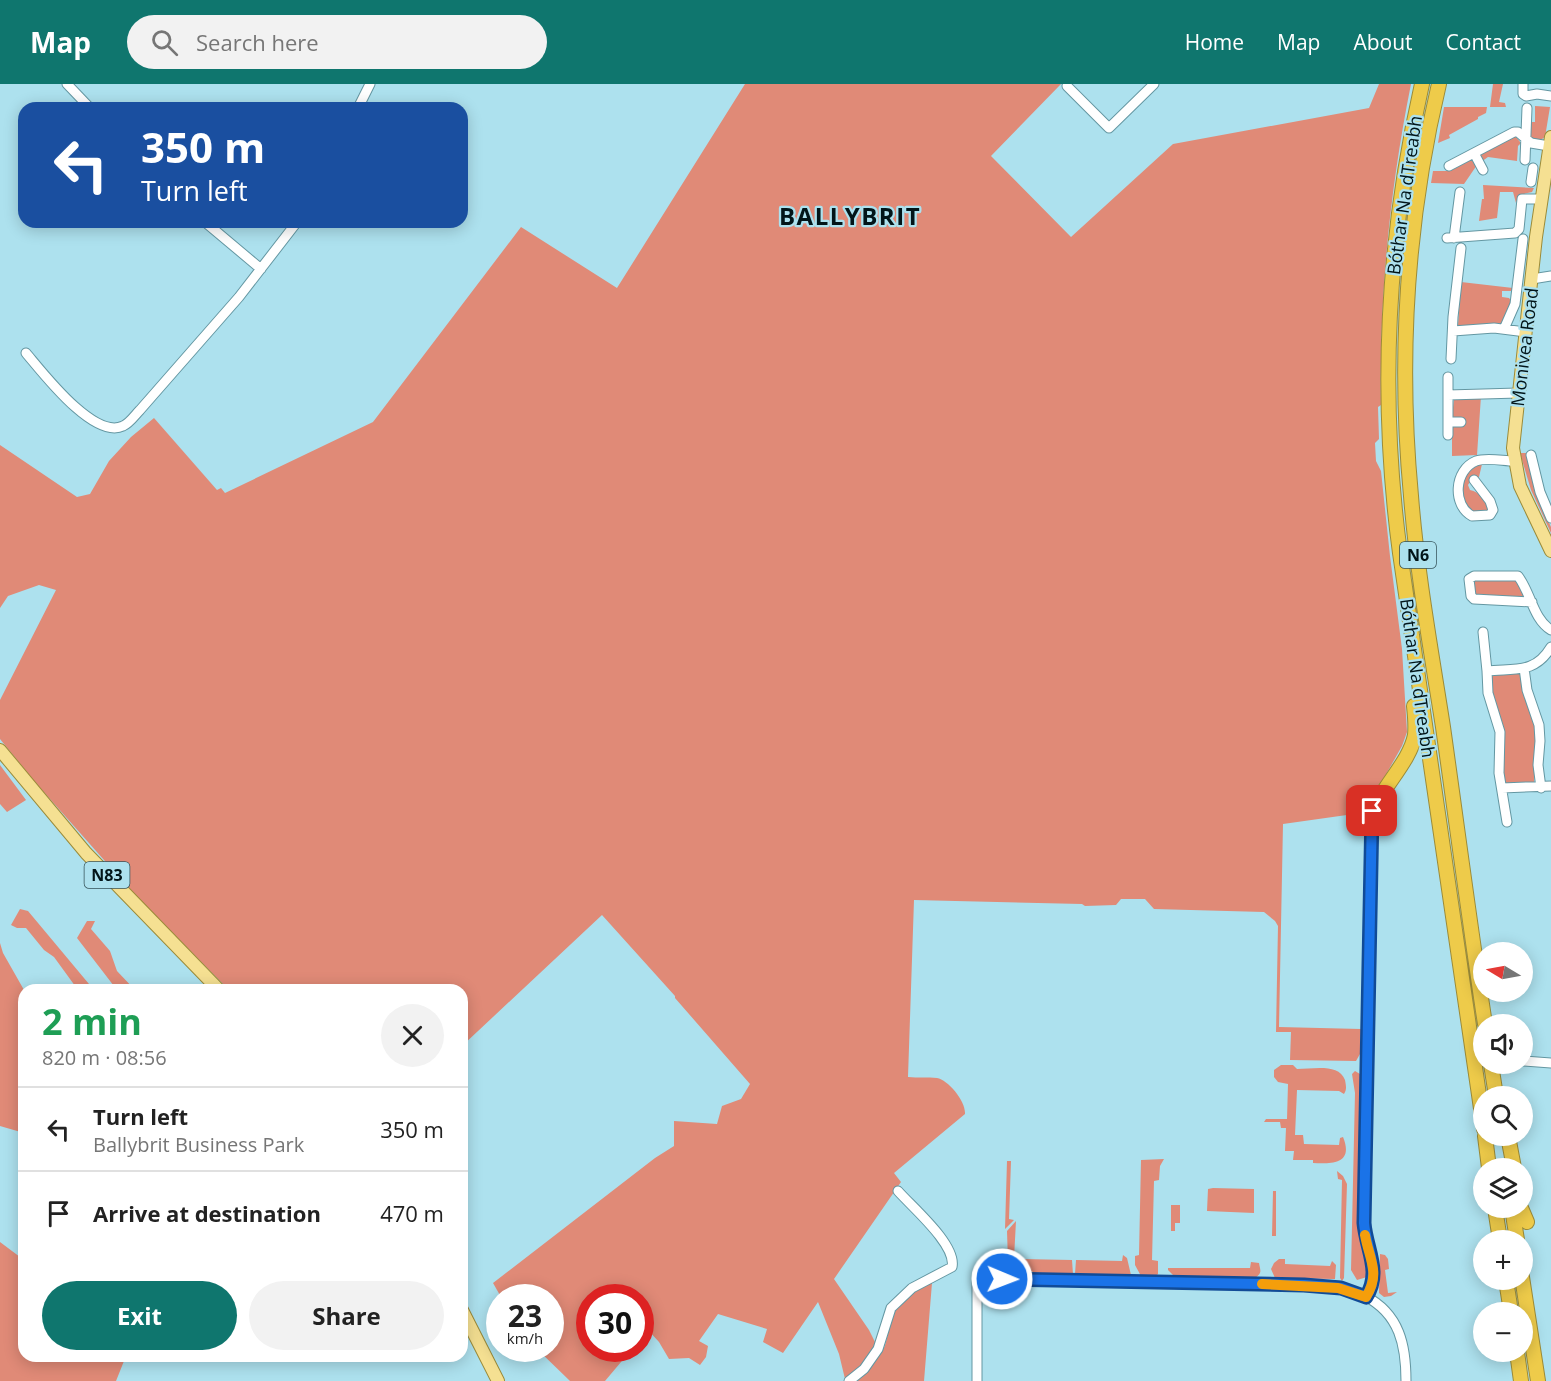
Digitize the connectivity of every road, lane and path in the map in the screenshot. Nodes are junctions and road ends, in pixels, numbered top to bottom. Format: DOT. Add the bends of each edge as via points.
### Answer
graph roads {
  1 [pos="67,84"];
  2 [pos="370,84"];
  3 [pos="1154,84"];
  4 [pos="1422,84"];
  5 [pos="1439,84"];
  6 [pos="1523,84"];
  7 [pos="1538,84"];
  8 [pos="1066,86"];
  9 [pos="1537,94"];
  10 [pos="1551,96"];
  11 [pos="84,102"];
  12 [pos="361,102"];
  13 [pos="1527,108"];
  14 [pos="1526,139"];
  15 [pos="1550,141"];
  16 [pos="1474,153"];
  17 [pos="1525,160"];
  18 [pos="1449,166"];
  19 [pos="1483,170"];
  20 [pos="1460,192"];
  21 [pos="1541,199"];
  22 [pos="212,228"];
  23 [pos="292,228"];
  24 [pos="1523,240"];
  25 [pos="1461,248"];
  26 [pos="261,269"];
  27 [pos="1551,276"];
  28 [pos="1532,279"];
  29 [pos="1504,294"];
  30 [pos="1516,295"];
  31 [pos="1504,329"];
  32 [pos="1453,331"];
  33 [pos="1526,332"];
  34 [pos="26,353"];
  35 [pos="1451,359"];
  36 [pos="1448,377"];
  37 [pos="1518,393"];
  38 [pos="1448,395"];
  39 [pos="1448,422"];
  40 [pos="1461,422"];
  41 [pos="1448,435"];
  42 [pos="1531,455"];
  43 [pos="1514,460"];
  44 [pos="1474,480"];
  45 [pos="1547,501"];
  46 [pos="1551,518"];
  47 [pos="1551,551"];
  48 [pos="1532,602"];
  49 [pos="1551,630"];
  50 [pos="1482,632"];
  51 [pos="1413,641"];
  52 [pos="1551,647"];
  53 [pos="1524,668"];
  54 [pos="1487,670"];
  55 [pos="0,750"];
  56 [pos="1546,787"];
  57 [pos="1502,788"];
  58 [pos="1372,811"];
  59 [pos="1507,822"];
  60 [pos="213,984"];
  61 [pos="1484,1014"];
  62 [pos="1533,1062"];
  63 [pos="1551,1063"];
  64 [pos="1478,1086"];
  65 [pos="898,1191"];
  66 [pos="1525,1218"];
  67 [pos="1527,1222"];
  68 [pos="994,1279"];
  69 [pos="977,1283"];
  70 [pos="1524,1290"];
  71 [pos="1366,1297"];
  72 [pos="468,1322"];
  73 [pos="1518,1362"];
  74 [pos="498,1381"];
  75 [pos="849,1381"];
  76 [pos="977,1381"];
  77 [pos="1406,1381"];
  78 [pos="1521,1381"];
  79 [pos="1538,1381"];
  1 -- 11 [label="street"];
  2 -- 12 [label="street"];
  3 -- 8 [label="street" via="1110,128"];
  4 -- 51 [label="highway, Bóthar Na dTreabh / N6" via="1395,248 1388,372 1393,493"];
  5 -- 61 [label="highway, Bóthar Na dTreabh / N6" via="1412,247 1406,342 1407,443 1416,543"];
  6 -- 9 [label="street" via="1524,95"];
  7 -- 9 [label="street"];
  9 -- 10 [label="street"];
  13 -- 14 [label="street"];
  14 -- 15 [label="street" via="1532,143"];
  14 -- 16 [label="street" via="1514,132"];
  14 -- 17 [label="street"];
  15 -- 21 [label="main road, Monivea Road" via="1535,175"];
  16 -- 18 [label="street"];
  16 -- 19 [label="street"];
  20 -- 21 [label="street" via="1451,238 1515,233 1519,229 1522,199"];
  21 -- 28 [label="main road, Monivea Road"];
  22 -- 26 [label="street"];
  23 -- 26 [label="street"];
  24 -- 30 [label="street"];
  25 -- 32 [label="street"];
  26 -- 34 [label="street" via="123,427 107,428 96,423 66,398"];
  27 -- 28 [label="street"];
  28 -- 33 [label="main road, Monivea Road"];
  29 -- 30 [label="street"];
  30 -- 31 [label="street"];
  31 -- 32 [label="street"];
  31 -- 33 [label="street"];
  32 -- 35 [label="street"];
  33 -- 37 [label="main road, Monivea Road"];
  36 -- 38 [label="street"];
  37 -- 38 [label="street"];
  37 -- 43 [label="main road, Monivea Road"];
  38 -- 39 [label="street"];
  39 -- 40 [label="street"];
  39 -- 41 [label="street"];
  42 -- 45 [label="street"];
  43 -- 44 [label="street" via="1478,461 1461,476 1458,492 1464,509 1472,516 1490,515 1493,507"];
  43 -- 47 [label="main road, Monivea Road" via="1520,486"];
  45 -- 46 [label="street"];
  48 -- 48 [label="street" via="1517,575 1474,576 1469,580 1474,599"];
  48 -- 49 [label="street" via="1542,624"];
  50 -- 54 [label="street"];
  51 -- 58 [label="highway" via="1410,665 1414,735 1407,754"];
  51 -- 64 [label="highway, Bóthar Na dTreabh / N6"];
  52 -- 53 [label="street" via="1539,663"];
  53 -- 54 [label="street"];
  53 -- 56 [label="street" via="1539,725 1538,765"];
  54 -- 57 [label="street" via="1488,693 1500,732"];
  55 -- 60 [label="main road, N83" via="86,853"];
  56 -- 57 [label="street"];
  57 -- 59 [label="street"];
  58 -- 71 [label="street" via="1364,1223 1374,1267"];
  62 -- 63 [label="street"];
  65 -- 75 [label="street" via="941,1238 950,1251 952,1267 912,1288 891,1308 878,1349 864,1370"];
  66 -- 67 [label="highway"];
  68 -- 71 [label="street" via="1304,1285 1341,1288"];
  69 -- 76 [label="street"];
  70 -- 79 [label="highway"];
  71 -- 77 [label="street" via="1399,1330 1405,1350"];
  72 -- 74 [label="main road"];
  73 -- 78 [label="highway"];
}
